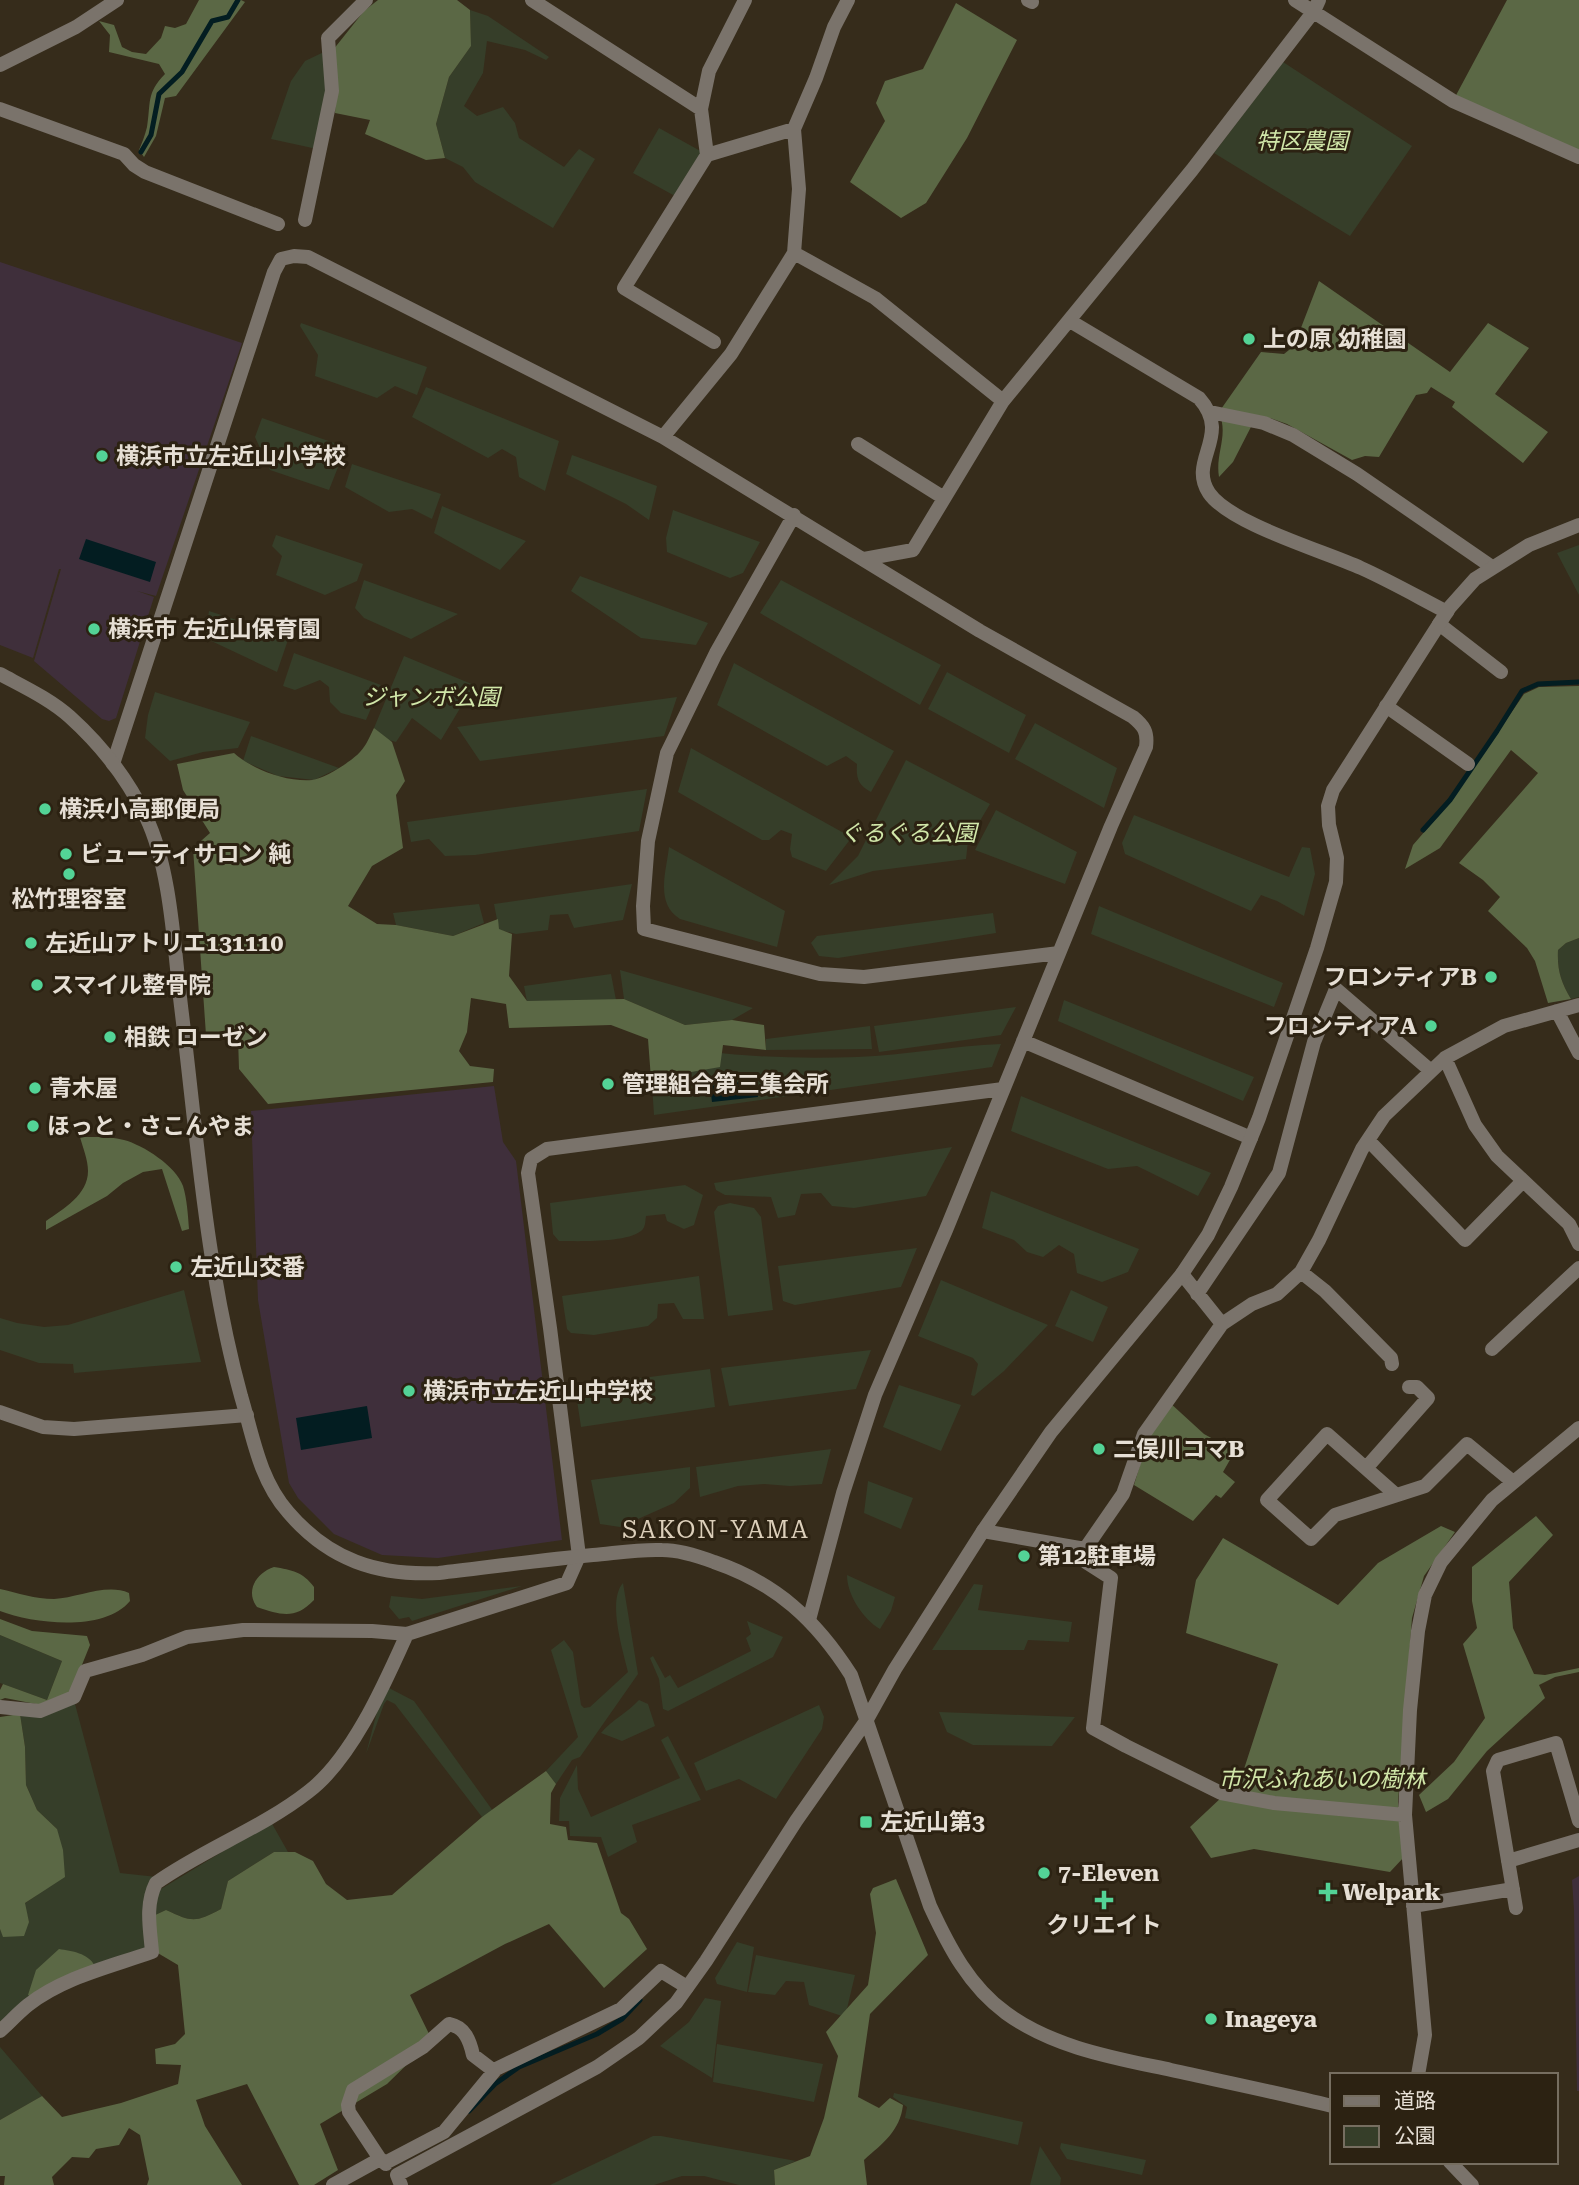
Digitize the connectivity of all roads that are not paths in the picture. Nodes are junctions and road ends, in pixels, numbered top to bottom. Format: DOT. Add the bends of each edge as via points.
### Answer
graph roads {
  1 [pos="117,0"];
  2 [pos="366,0"];
  3 [pos="532,0"];
  4 [pos="745,0"];
  5 [pos="848,0"];
  6 [pos="1295,0"];
  7 [pos="1317,6"];
  8 [pos="0,65"];
  9 [pos="0,109"];
  10 [pos="701,109"];
  11 [pos="794,129"];
  12 [pos="707,155"];
  13 [pos="1579,157"];
  14 [pos="305,220"];
  15 [pos="278,224"];
  16 [pos="794,253"];
  17 [pos="1070,321"];
  18 [pos="714,342"];
  19 [pos="1003,401"];
  20 [pos="1210,412"];
  21 [pos="663,437"];
  22 [pos="858,444"];
  23 [pos="944,498"];
  24 [pos="794,515"];
  25 [pos="1579,525"];
  26 [pos="864,559"];
  27 [pos="1492,567"];
  28 [pos="1443,618"];
  29 [pos="1501,672"];
  30 [pos="0,674"];
  31 [pos="1386,706"];
  32 [pos="113,764"];
  33 [pos="1468,764"];
  34 [pos="1059,953"];
  35 [pos="1579,1005"];
  36 [pos="1557,1011"];
  37 [pos="1023,1041"];
  38 [pos="1579,1053"];
  39 [pos="1446,1058"];
  40 [pos="1431,1071"];
  41 [pos="1003,1089"];
  42 [pos="1251,1138"];
  43 [pos="1367,1140"];
  44 [pos="1522,1182"];
  45 [pos="1579,1244"];
  46 [pos="1579,1268"];
  47 [pos="1301,1272"];
  48 [pos="1182,1274"];
  49 [pos="1197,1294"];
  50 [pos="1222,1324"];
  51 [pos="1492,1349"];
  52 [pos="1392,1364"];
  53 [pos="1409,1387"];
  54 [pos="0,1412"];
  55 [pos="247,1415"];
  56 [pos="1579,1428"];
  57 [pos="1367,1466"];
  58 [pos="1513,1482"];
  59 [pos="1395,1494"];
  60 [pos="983,1531"];
  61 [pos="1085,1549"];
  62 [pos="579,1556"];
  63 [pos="809,1620"];
  64 [pos="407,1634"];
  65 [pos="0,1707"];
  66 [pos="866,1721"];
  67 [pos="1405,1815"];
  68 [pos="1579,1821"];
  69 [pos="1579,1840"];
  70 [pos="1508,1861"];
  71 [pos="1513,1889"];
  72 [pos="1413,1906"];
  73 [pos="1516,1908"];
  74 [pos="687,1987"];
  75 [pos="0,2032"];
  76 [pos="494,2071"];
  77 [pos="1418,2073"];
  78 [pos="1330,2106"];
  79 [pos="383,2161"];
  80 [pos="1452,2164"];
  81 [pos="399,2180"];
  82 [pos="333,2185"];
  83 [pos="1472,2185"];
  1 -- 8 [label="street" via="76,27"];
  2 -- 14 [label="street" via="328,38 332,91"];
  3 -- 10 [label="street"];
  4 -- 10 [label="street" via="709,71"];
  5 -- 11 [label="street"];
  6 -- 7 [label="street"];
  7 -- 13 [label="street" via="1453,101"];
  7 -- 17 [label="street"];
  9 -- 15 [label="street" via="124,154 145,172"];
  10 -- 12 [label="street"];
  11 -- 12 [label="street"];
  11 -- 16 [label="street" via="799,189"];
  12 -- 18 [label="street" via="624,288"];
  16 -- 19 [label="street" via="875,298"];
  16 -- 21 [label="street" via="731,354"];
  17 -- 19 [label="street"];
  17 -- 20 [label="street" via="1199,398"];
  19 -- 23 [label="street"];
  20 -- 27 [label="street" via="1264,423 1293,435"];
  20 -- 28 [label="street" via="1214,431 1203,479 1215,500 1243,520 1361,568"];
  21 -- 24 [label="street"];
  21 -- 32 [label="street" via="308,257 281,259"];
  22 -- 23 [label="street"];
  23 -- 26 [label="street" via="913,550"];
  24 -- 26 [label="street"];
  24 -- 34 [label="street" via="716,653 667,753 648,841 644,929 779,965 842,976"];
  25 -- 27 [label="street" via="1529,545"];
  26 -- 34 [label="street" via="1143,725 1146,747"];
  27 -- 28 [label="street" via="1475,579"];
  28 -- 29 [label="street"];
  28 -- 31 [label="street"];
  30 -- 32 [label="street" via="70,717"];
  31 -- 33 [label="street"];
  31 -- 42 [label="street" via="1333,790 1328,806 1338,858 1336,882"];
  32 -- 55 [label="street" via="146,817 159,853 214,1279"];
  34 -- 37 [label="street"];
  35 -- 36 [label="street"];
  36 -- 38 [label="street"];
  36 -- 39 [label="street" via="1504,1026"];
  37 -- 41 [label="street"];
  37 -- 42 [label="street"];
  39 -- 40 [label="street"];
  39 -- 44 [label="street" via="1475,1125"];
  40 -- 43 [label="street" via="1384,1116"];
  40 -- 49 [label="street" via="1336,989 1314,1042 1279,1173"];
  41 -- 62 [label="street" via="547,1149 531,1159 528,1173"];
  41 -- 63 [label="street" via="875,1395 842,1493"];
  42 -- 48 [label="street" via="1208,1236"];
  43 -- 44 [label="street" via="1465,1240"];
  43 -- 47 [label="street"];
  44 -- 45 [label="street" via="1569,1223"];
  46 -- 51 [label="street"];
  47 -- 50 [label="street" via="1277,1294"];
  47 -- 52 [label="street" via="1325,1291"];
  48 -- 49 [label="street"];
  48 -- 60 [label="street" via="1051,1432"];
  49 -- 50 [label="street"];
  50 -- 61 [label="street" via="1144,1434 1123,1494"];
  53 -- 57 [label="street" via="1417,1387 1428,1398"];
  54 -- 55 [label="street" via="44,1427 74,1429"];
  55 -- 62 [label="street" via="262,1470 287,1511 327,1548 355,1562 411,1574"];
  56 -- 58 [label="street"];
  57 -- 59 [label="street"];
  57 -- 59 [label="street" via="1327,1434 1267,1500 1311,1539 1335,1515"];
  58 -- 59 [label="street" via="1466,1444 1425,1486"];
  58 -- 67 [label="street" via="1492,1500 1441,1562 1425,1595 1410,1710"];
  60 -- 61 [label="street"];
  60 -- 66 [label="street"];
  61 -- 67 [label="street" via="1086,1562 1111,1578 1093,1728 1221,1793"];
  62 -- 63 [label="street" via="664,1550 699,1556 758,1580"];
  62 -- 64 [label="street" via="567,1583"];
  63 -- 66 [label="street" via="851,1675"];
  64 -- 65 [label="street" via="253,1629 187,1637 85,1671 74,1697 40,1711"];
  64 -- 75 [label="street" via="383,1688 330,1772 278,1812 156,1883 148,1908 152,1952 96,1969 48,1993"];
  66 -- 74 [label="street"];
  66 -- 78 [label="street" via="943,1934 959,1965 1006,2013 1086,2051"];
  67 -- 72 [label="street"];
  68 -- 70 [label="street" via="1556,1743 1499,1760 1493,1771"];
  69 -- 70 [label="street"];
  70 -- 71 [label="street"];
  71 -- 72 [label="street"];
  71 -- 73 [label="street"];
  72 -- 77 [label="street" via="1425,2035"];
  74 -- 76 [label="street" via="661,1971 621,2009"];
  74 -- 81 [label="street" via="639,2038 597,2067"];
  76 -- 79 [label="street" via="444,2133"];
  76 -- 79 [label="street" via="473,2054 461,2029 449,2024 423,2047 354,2090 349,2112"];
  79 -- 81 [label="street"];
  79 -- 82 [label="street"];
  80 -- 83 [label="street"];
}
